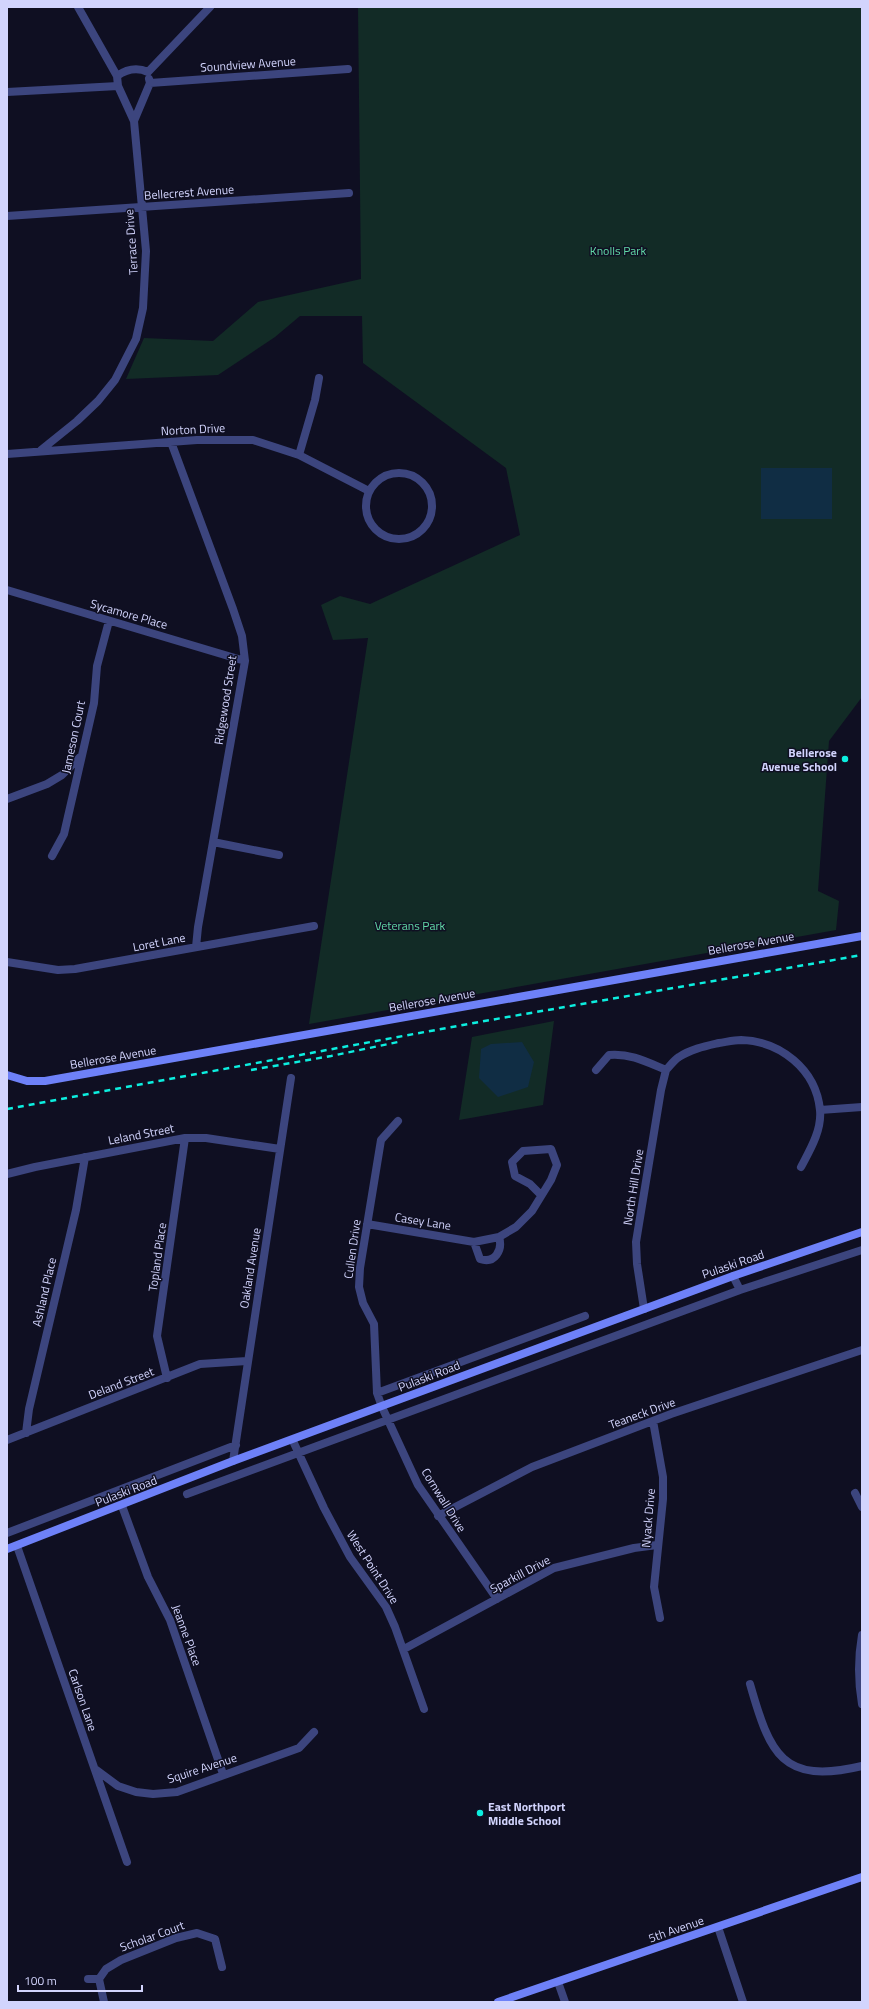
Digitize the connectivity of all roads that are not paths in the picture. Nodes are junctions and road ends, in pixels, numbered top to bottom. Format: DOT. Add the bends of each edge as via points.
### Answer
graph roads {
  1 [pos="78,7"];
  2 [pos="210,7"];
  3 [pos="348,69"];
  4 [pos="148,72"];
  5 [pos="117,76"];
  6 [pos="150,83"];
  7 [pos="118,86"];
  8 [pos="7,92"];
  9 [pos="134,121"];
  10 [pos="348,193"];
  11 [pos="142,207"];
  12 [pos="7,216"];
  13 [pos="319,378"];
  14 [pos="171,442"];
  15 [pos="41,450"];
  16 [pos="7,454"];
  17 [pos="299,454"];
  18 [pos="369,491"];
  19 [pos="7,590"];
  20 [pos="109,621"];
  21 [pos="245,660"];
  22 [pos="80,757"];
  23 [pos="7,799"];
  24 [pos="213,842"];
  25 [pos="280,855"];
  26 [pos="52,856"];
  27 [pos="314,926"];
  28 [pos="862,936"];
  29 [pos="196,947"];
  30 [pos="7,962"];
  31 [pos="596,1070"];
  32 [pos="666,1070"];
  33 [pos="7,1075"];
  34 [pos="291,1078"];
  35 [pos="862,1107"];
  36 [pos="820,1110"];
  37 [pos="398,1121"];
  38 [pos="185,1138"];
  39 [pos="280,1149"];
  40 [pos="85,1157"];
  41 [pos="801,1167"];
  42 [pos="7,1174"];
  43 [pos="541,1195"];
  44 [pos="367,1224"];
  45 [pos="862,1232"];
  46 [pos="499,1237"];
  47 [pos="474,1242"];
  48 [pos="862,1250"];
  49 [pos="733,1276"];
  50 [pos="740,1290"];
  51 [pos="644,1309"];
  52 [pos="585,1316"];
  53 [pos="862,1350"];
  54 [pos="247,1361"];
  55 [pos="167,1378"];
  56 [pos="377,1393"];
  57 [pos="382,1407"];
  58 [pos="389,1420"];
  59 [pos="653,1421"];
  60 [pos="26,1433"];
  61 [pos="7,1440"];
  62 [pos="293,1441"];
  63 [pos="236,1445"];
  64 [pos="299,1453"];
  65 [pos="233,1461"];
  66 [pos="855,1493"];
  67 [pos="187,1494"];
  68 [pos="122,1506"];
  69 [pos="862,1507"];
  70 [pos="438,1516"];
  71 [pos="7,1533"];
  72 [pos="17,1546"];
  73 [pos="657,1546"];
  74 [pos="7,1549"];
  75 [pos="497,1600"];
  76 [pos="660,1618"];
  77 [pos="862,1635"];
  78 [pos="404,1650"];
  79 [pos="750,1684"];
  80 [pos="862,1704"];
  81 [pos="424,1709"];
  82 [pos="314,1732"];
  83 [pos="862,1766"];
  84 [pos="95,1768"];
  85 [pos="223,1774"];
  86 [pos="127,1862"];
  87 [pos="862,1877"];
  88 [pos="718,1927"];
  89 [pos="222,1967"];
  90 [pos="88,1979"];
  91 [pos="99,1979"];
  92 [pos="558,1982"];
  93 [pos="104,2002"];
  94 [pos="498,2002"];
  95 [pos="565,2002"];
  96 [pos="743,2002"];
  1 -- 5 [label="street, Terrace Drive"];
  2 -- 4 [label="street"];
  3 -- 6 [label="street, Soundview Avenue"];
  4 -- 5 [label="street" via="131,69"];
  4 -- 6 [label="street"];
  5 -- 7 [label="street, Terrace Drive"];
  6 -- 9 [label="street"];
  7 -- 8 [label="street"];
  7 -- 9 [label="street, Terrace Drive"];
  9 -- 11 [label="street, Terrace Drive"];
  10 -- 11 [label="street, Bellecrest Avenue"];
  11 -- 12 [label="street, Bellecrest Avenue"];
  11 -- 15 [label="street, Terrace Drive" via="146,280 136,339 115,380 98,401"];
  13 -- 17 [label="street"];
  14 -- 15 [label="street, Norton Drive"];
  14 -- 17 [label="street, Norton Drive" via="253,440"];
  14 -- 21 [label="street, Ridgewood Street" via="233,609 242,636"];
  15 -- 16 [label="street, Norton Drive"];
  17 -- 18 [label="street, Norton Drive"];
  18 -- 18 [label="street" via="376,481 386,475 403,473 419,479 432,498 429,521 414,536 404,539 384,536 375,530 369,521 366,511"];
  19 -- 20 [label="street, Sycamore Place"];
  20 -- 21 [label="street, Sycamore Place"];
  20 -- 22 [label="street, Jameson Court" via="97,666 94,703"];
  21 -- 24 [label="street, Ridgewood Street"];
  22 -- 23 [label="street" via="62,775 47,784"];
  22 -- 26 [label="street, Jameson Court" via="64,834"];
  24 -- 25 [label="street"];
  24 -- 29 [label="street, Ridgewood Street"];
  27 -- 29 [label="street, Loret Lane"];
  28 -- 33 [label="street, Bellerose Avenue" via="45,1081 27,1081"];
  29 -- 30 [label="street, Loret Lane" via="75,969 58,970"];
  31 -- 32 [label="street" via="609,1055 621,1054 636,1057"];
  32 -- 36 [label="street" via="679,1057 697,1048 739,1040 760,1042 775,1047 799,1064 813,1084"];
  32 -- 51 [label="street, North Hill Drive" via="636,1242"];
  34 -- 39 [label="street, Oakland Avenue"];
  35 -- 36 [label="street"];
  36 -- 41 [label="street" via="813,1145"];
  37 -- 44 [label="street, Cullen Drive" via="381,1140"];
  38 -- 39 [label="street, Leland Street" via="206,1138"];
  38 -- 40 [label="street, Leland Street"];
  38 -- 55 [label="street, Topland Place" via="157,1336"];
  39 -- 54 [label="street, Oakland Avenue"];
  40 -- 42 [label="street, Leland Street"];
  40 -- 60 [label="street, Ashland Place" via="76,1210 29,1409"];
  43 -- 43 [label="street, Casey Lane" via="557,1165 551,1149 523,1151 512,1162 515,1176 530,1184"];
  43 -- 46 [label="street, Casey Lane" via="532,1211 516,1227"];
  44 -- 47 [label="street, Casey Lane"];
  44 -- 56 [label="street, Cullen Drive" via="359,1287 363,1303 374,1324"];
  45 -- 49 [label="street, Pulaski Road"];
  46 -- 47 [label="street, Casey Lane"];
  46 -- 47 [label="street" via="499,1252 492,1259 480,1259"];
  48 -- 50 [label="street"];
  49 -- 50 [label="street"];
  49 -- 51 [label="street, Pulaski Road"];
  50 -- 58 [label="street"];
  51 -- 57 [label="street, Pulaski Road"];
  52 -- 56 [label="street"];
  53 -- 59 [label="street, Teaneck Drive"];
  54 -- 55 [label="street, Deland Street" via="200,1364"];
  54 -- 63 [label="street, Oakland Avenue"];
  55 -- 60 [label="street, Deland Street"];
  56 -- 57 [label="street, Cullen Drive"];
  57 -- 58 [label="street, Cornwall Drive"];
  57 -- 62 [label="street, Pulaski Road"];
  58 -- 64 [label="street"];
  58 -- 70 [label="street, Cornwall Drive" via="418,1485"];
  59 -- 70 [label="street, Teaneck Drive" via="532,1467"];
  59 -- 73 [label="street, Nyack Drive" via="663,1477"];
  60 -- 61 [label="street, Deland Street"];
  62 -- 64 [label="street, West Point Drive"];
  62 -- 65 [label="street, Pulaski Road"];
  63 -- 65 [label="street, Oakland Avenue"];
  63 -- 71 [label="street"];
  64 -- 67 [label="street"];
  64 -- 78 [label="street, West Point Drive" via="338,1536 386,1607"];
  65 -- 68 [label="street, Pulaski Road"];
  66 -- 69 [label="street"];
  68 -- 72 [label="street, Pulaski Road"];
  68 -- 85 [label="street, Jeanne Place" via="148,1577 170,1620"];
  70 -- 75 [label="street, Cornwall Drive"];
  72 -- 74 [label="street, Pulaski Road"];
  72 -- 84 [label="street, Carlson Lane"];
  73 -- 75 [label="street, Sparkill Drive" via="634,1548 554,1568"];
  73 -- 76 [label="street, Nyack Drive" via="654,1587"];
  75 -- 78 [label="street, Sparkill Drive"];
  77 -- 80 [label="street" via="859,1650"];
  78 -- 81 [label="street, West Point Drive"];
  79 -- 83 [label="street" via="772,1747 786,1761 800,1768 820,1772"];
  82 -- 85 [label="street, Squire Avenue" via="299,1748"];
  84 -- 85 [label="street, Squire Avenue" via="118,1786 153,1794 177,1792"];
  84 -- 86 [label="street, Carlson Lane"];
  87 -- 88 [label="street, 5th Avenue"];
  88 -- 92 [label="street, 5th Avenue"];
  88 -- 96 [label="street"];
  89 -- 91 [label="street, Scholar Court" via="215,1939 197,1933 176,1938 121,1960 106,1969"];
  90 -- 91 [label="street"];
  91 -- 93 [label="street"];
  92 -- 94 [label="street, 5th Avenue"];
  92 -- 95 [label="street"];
}
